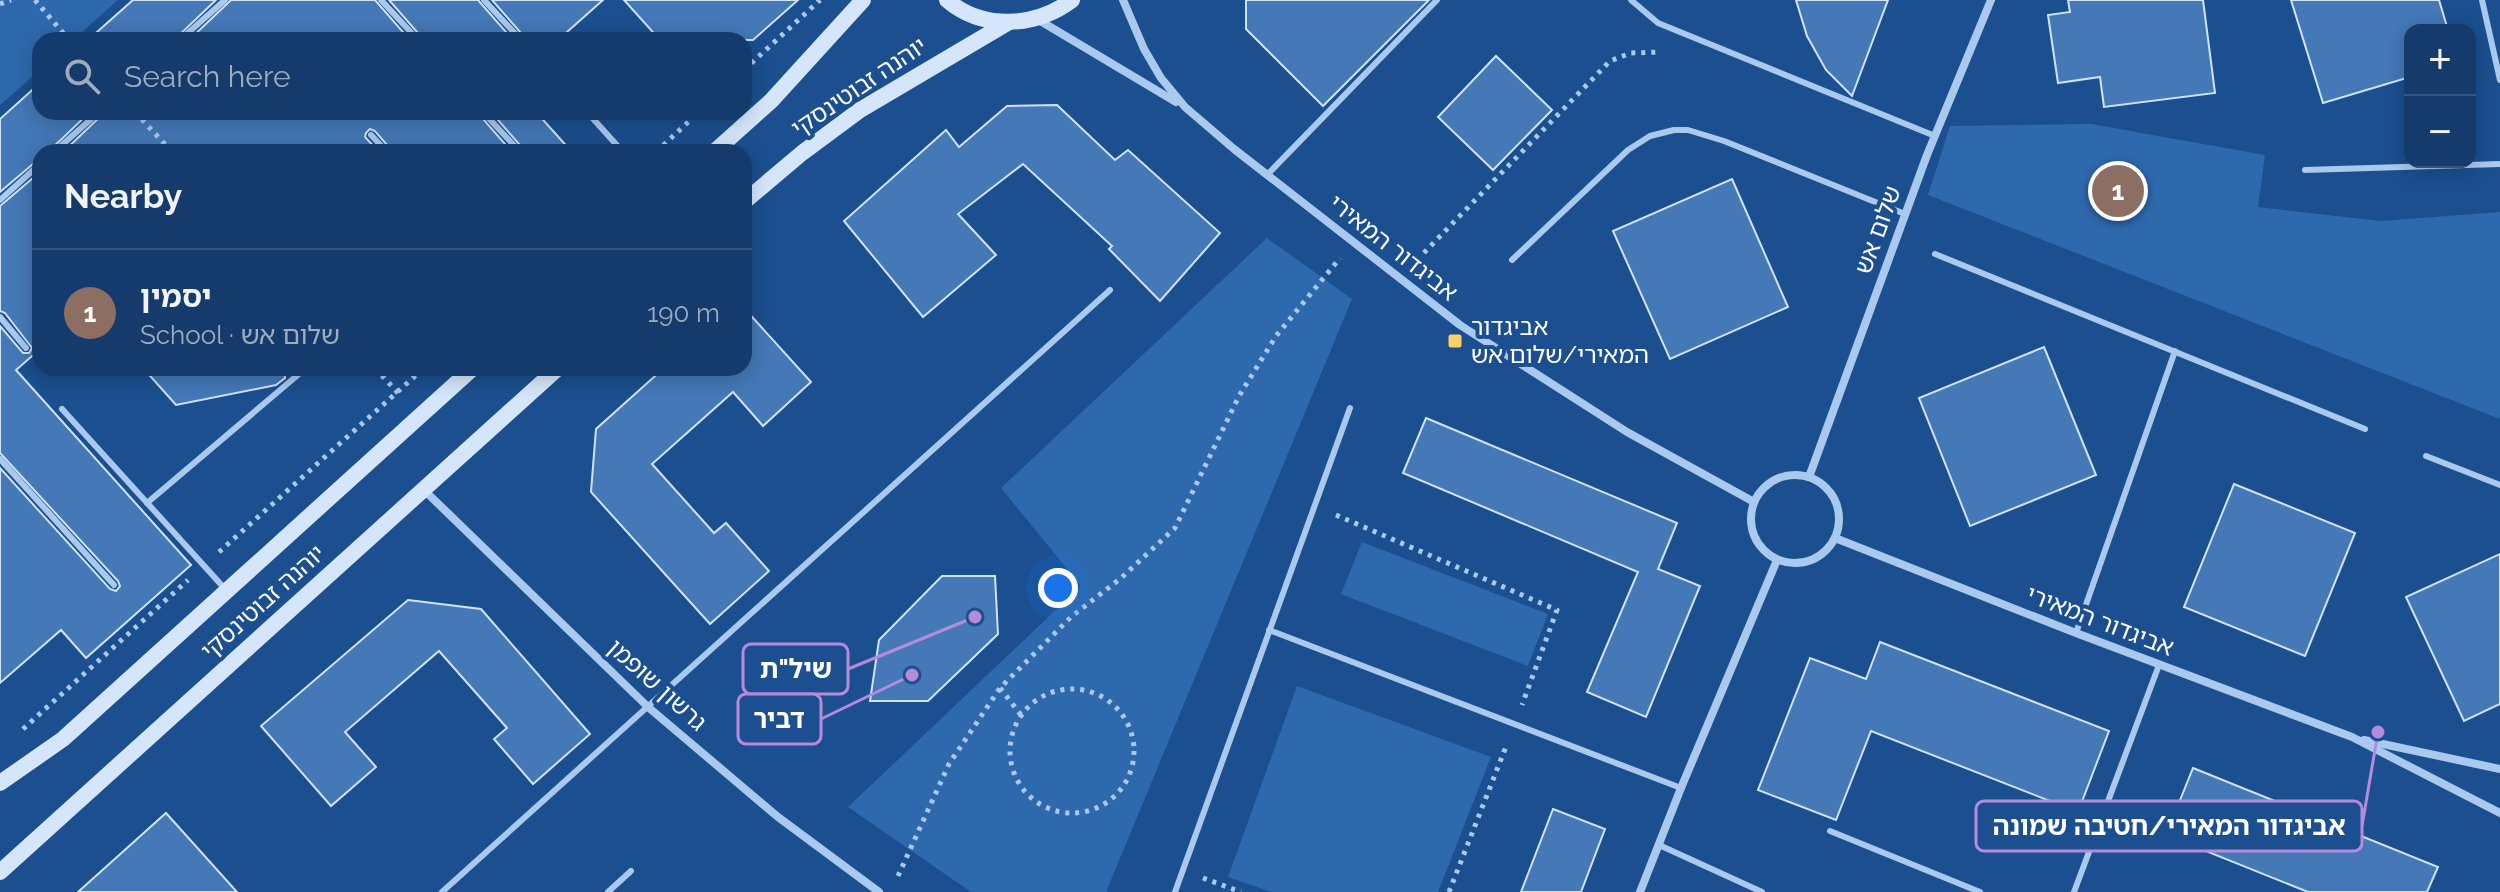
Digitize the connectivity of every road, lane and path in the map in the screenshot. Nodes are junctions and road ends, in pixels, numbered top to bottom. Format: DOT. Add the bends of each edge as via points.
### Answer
graph roads {
  1 [pos="11,0"];
  2 [pos="35,0"];
  3 [pos="225,0"];
  4 [pos="381,0"];
  5 [pos="484,0"];
  6 [pos="820,0"];
  7 [pos="863,0"];
  8 [pos="947,0"];
  9 [pos="1072,0"];
  10 [pos="1123,0"];
  11 [pos="1437,0"];
  12 [pos="1631,0"];
  13 [pos="1991,0"];
  14 [pos="2482,0"];
  15 [pos="0,4"];
  16 [pos="1036,19"];
  17 [pos="1009,22"];
  18 [pos="62,32"];
  19 [pos="189,32"];
  20 [pos="411,32"];
  21 [pos="514,32"];
  22 [pos="752,63"];
  23 [pos="2500,80"];
  24 [pos="1185,107"];
  25 [pos="752,118"];
  26 [pos="90,120"];
  27 [pos="142,120"];
  28 [pos="490,120"];
  29 [pos="594,120"];
  30 [pos="690,120"];
  31 [pos="750,120"];
  32 [pos="371,135"];
  33 [pos="1935,136"];
  34 [pos="63,144"];
  35 [pos="165,144"];
  36 [pos="379,144"];
  37 [pos="513,144"];
  38 [pos="616,144"];
  39 [pos="665,144"];
  40 [pos="723,144"];
  41 [pos="2500,164"];
  42 [pos="2305,170"];
  43 [pos="32,171"];
  44 [pos="1267,175"];
  45 [pos="752,195"];
  46 [pos="0,200"];
  47 [pos="1905,214"];
  48 [pos="1353,242"];
  49 [pos="1935,254"];
  50 [pos="1512,260"];
  51 [pos="1110,290"];
  52 [pos="0,317"];
  53 [pos="26,348"];
  54 [pos="2175,351"];
  55 [pos="297,376"];
  56 [pos="382,376"];
  57 [pos="464,376"];
  58 [pos="549,376"];
  59 [pos="1350,408"];
  60 [pos="62,409"];
  61 [pos="420,416"];
  62 [pos="2365,429"];
  63 [pos="2426,456"];
  64 [pos="0,459"];
  65 [pos="1809,477"];
  66 [pos="2500,485"];
  67 [pos="424,490"];
  68 [pos="1754,502"];
  69 [pos="147,503"];
  70 [pos="1314,506"];
  71 [pos="1835,538"];
  72 [pos="1777,560"];
  73 [pos="114,585"];
  74 [pos="227,591"];
  75 [pos="1269,630"];
  76 [pos="2076,633"];
  77 [pos="2159,665"];
  78 [pos="1000,688"];
  79 [pos="648,707"];
  80 [pos="1021,715"];
  81 [pos="1515,724"];
  82 [pos="2352,737"];
  83 [pos="2500,769"];
  84 [pos="0,783"];
  85 [pos="1681,788"];
  86 [pos="2500,813"];
  87 [pos="1830,831"];
  88 [pos="1659,845"];
  89 [pos="631,871"];
  90 [pos="1183,871"];
  91 [pos="0,872"];
  92 [pos="898,878"];
  93 [pos="442,892"];
  94 [pos="608,892"];
  95 [pos="879,892"];
  96 [pos="1175,892"];
  97 [pos="1241,892"];
  98 [pos="1449,892"];
  99 [pos="1640,892"];
  100 [pos="1762,892"];
  101 [pos="1980,892"];
  102 [pos="2074,892"];
  1 -- 15 [label="path"];
  2 -- 18 [label="path"];
  3 -- 19 [label="lane"];
  4 -- 20 [label="lane"];
  5 -- 21 [label="lane"];
  6 -- 22 [label="path"];
  7 -- 25 [label="street, יוהנה זבוטינסקי"];
  8 -- 17 [label="street" via="980,18"];
  9 -- 16 [label="street"];
  10 -- 24 [label="street, אביגדור המאירי" via="1149,59"];
  11 -- 44 [label="lane"];
  12 -- 33 [label="lane" via="1658,23"];
  13 -- 33 [label="street, שלום אש"];
  14 -- 23 [label="lane"];
  16 -- 17 [label="street"];
  16 -- 24 [label="street, אביגדור המאירי"];
  17 -- 45 [label="street, יוהנה זבוטינסקי" via="860,110"];
  24 -- 44 [label="street, אביגדור המאירי"];
  26 -- 34 [label="lane"];
  27 -- 35 [label="path"];
  28 -- 37 [label="lane"];
  29 -- 38 [label="lane"];
  30 -- 39 [label="path"];
  31 -- 40 [label="street, יוהנה זבוטינסקי"];
  32 -- 36 [label="lane"];
  33 -- 47 [label="street, שלום אש"];
  41 -- 42 [label="lane"];
  43 -- 46 [label="lane"];
  44 -- 48 [label="street, אביגדור המאירי"];
  47 -- 50 [label="lane" via="1724,141 1674,130 1650,136 1628,150"];
  47 -- 65 [label="street, שלום אש"];
  48 -- 68 [label="street, אביגדור המאירי" via="1460,325 1546,382"];
  48 -- 78 [label="path" via="1269,348 1239,396 1175,528 1072,616"];
  49 -- 54 [label="lane"];
  51 -- 79 [label="lane"];
  52 -- 53 [label="lane"];
  54 -- 62 [label="lane"];
  54 -- 76 [label="lane"];
  55 -- 69 [label="lane"];
  56 -- 61 [label="path"];
  57 -- 61 [label="street, יוהנה זבוטינסקי"];
  58 -- 67 [label="street, יוהנה זבוטינסקי"];
  59 -- 70 [label="lane"];
  60 -- 69 [label="lane"];
  61 -- 74 [label="street, יוהנה זבוטינסקי"];
  63 -- 66 [label="lane"];
  64 -- 73 [label="lane"];
  65 -- 68 [label="street" via="1771,482"];
  65 -- 71 [label="street" via="1836,502"];
  67 -- 79 [label="street, גרשון שופמן"];
  67 -- 91 [label="street, יוהנה זבוטינסקי"];
  68 -- 72 [label="street" via="1753,536"];
  69 -- 74 [label="lane"];
  70 -- 75 [label="lane"];
  70 -- 81 [label="path" via="1557,610"];
  71 -- 72 [label="street" via="1811,561"];
  71 -- 76 [label="street, אביגדור המאירי"];
  72 -- 85 [label="street"];
  74 -- 84 [label="street, יוהנה זבוטינסקי" via="63,739"];
  75 -- 81 [label="lane"];
  75 -- 90 [label="lane"];
  76 -- 77 [label="street, אביגדור המאירי"];
  77 -- 82 [label="street, אביגדור המאירי"];
  77 -- 102 [label="lane"];
  78 -- 80 [label="path"];
  78 -- 92 [label="path" via="949,764"];
  79 -- 93 [label="lane"];
  79 -- 95 [label="street, גרשון שופמן" via="778,817"];
  80 -- 80 [label="path" via="1012,733 1014,773 1040,804 1059,812 1099,808 1128,780 1134,739 1127,719 1113,703 1096,693 1065,689 1036,700"];
  81 -- 85 [label="lane"];
  81 -- 98 [label="path"];
  82 -- 83 [label="street, אביגדור המאירי"];
  82 -- 86 [label="street, אביגדור המאירי"];
  85 -- 88 [label="street"];
  87 -- 101 [label="lane"];
  88 -- 99 [label="street"];
  88 -- 100 [label="lane"];
  89 -- 94 [label="lane"];
  90 -- 96 [label="lane"];
  90 -- 97 [label="path"];
}
